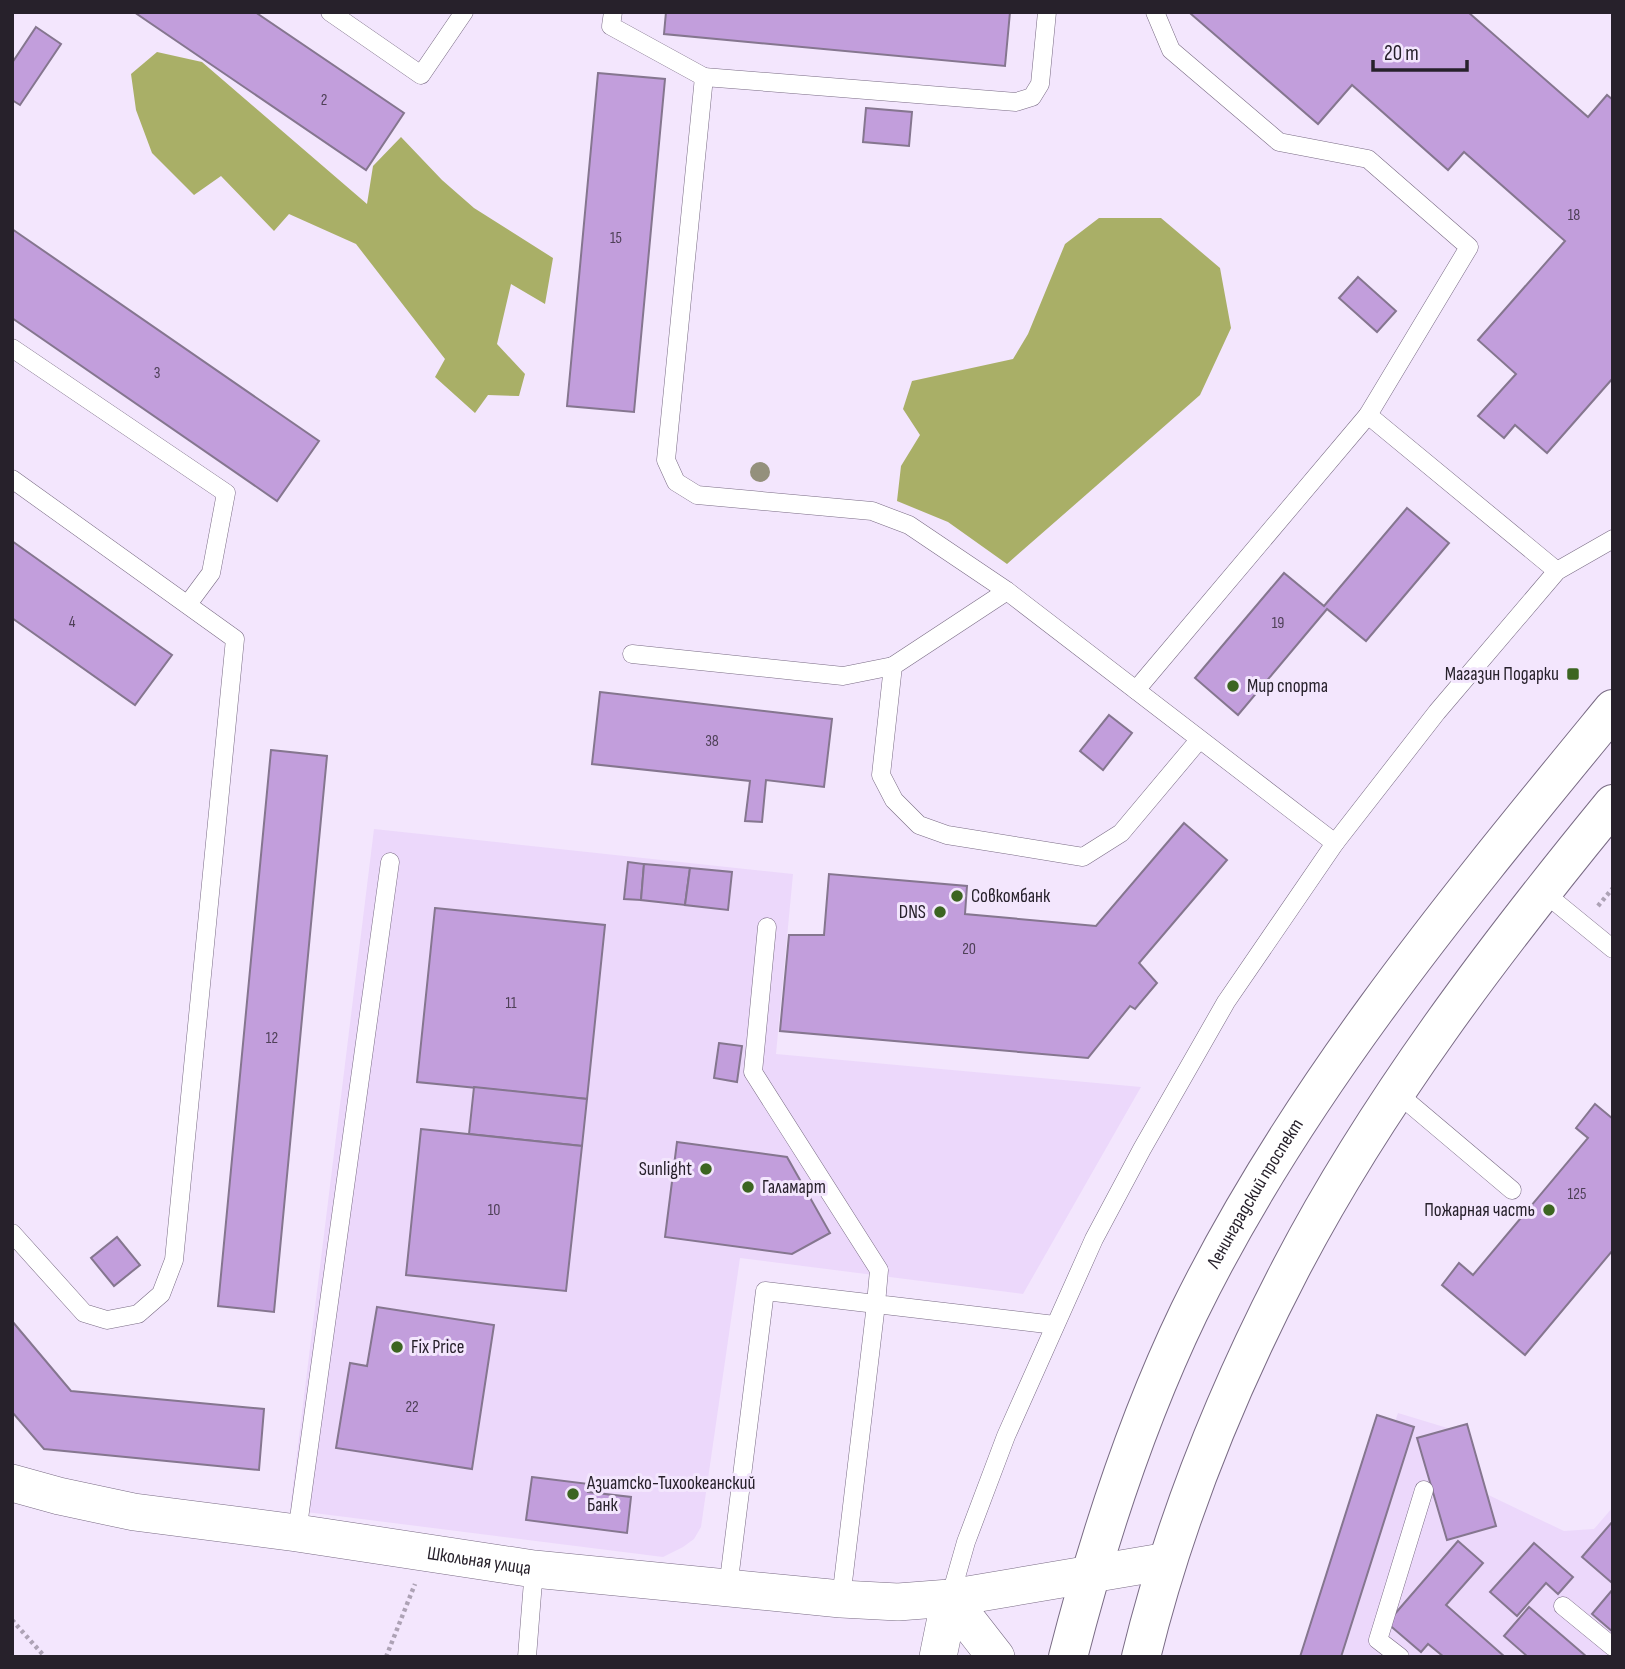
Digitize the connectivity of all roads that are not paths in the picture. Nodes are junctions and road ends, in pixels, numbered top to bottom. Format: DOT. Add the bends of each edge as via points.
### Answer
graph roads {
  1 [pos="330,12"];
  2 [pos="464,12"];
  3 [pos="613,12"];
  4 [pos="1047,12"];
  5 [pos="1155,12"];
  6 [pos="704,77"];
  7 [pos="12,348"];
  8 [pos="1368,415"];
  9 [pos="12,479"];
  10 [pos="1613,538"];
  11 [pos="1557,571"];
  12 [pos="1007,591"];
  13 [pos="188,604"];
  14 [pos="632,654"];
  15 [pos="892,666"];
  16 [pos="1136,690"];
  17 [pos="1613,709"];
  18 [pos="1199,740"];
  19 [pos="1613,804"];
  20 [pos="1335,843"];
  21 [pos="1495,853"];
  22 [pos="390,862"];
  23 [pos="1542,891"];
  24 [pos="767,927"];
  25 [pos="1613,949"];
  26 [pos="1396,1092"];
  27 [pos="1512,1190"];
  28 [pos="12,1233"];
  29 [pos="876,1304"];
  30 [pos="1055,1325"];
  31 [pos="12,1483"];
  32 [pos="1424,1490"];
  33 [pos="297,1533"];
  34 [pos="1168,1562"];
  35 [pos="534,1569"];
  36 [pos="1090,1575"];
  37 [pos="728,1588"];
  38 [pos="950,1598"];
  39 [pos="841,1599"];
  40 [pos="1563,1606"];
  41 [pos="1613,1647"];
  42 [pos="527,1657"];
  43 [pos="938,1657"];
  44 [pos="996,1657"];
  45 [pos="1068,1657"];
  46 [pos="1141,1657"];
  47 [pos="1400,1657"];
  1 -- 2 [label="lane" via="421,75"];
  3 -- 6 [label="lane" via="611,26"];
  4 -- 6 [label="lane" via="1040,84 1032,97 1016,102"];
  5 -- 8 [label="lane" via="1171,50 1279,142 1368,159 1469,247"];
  6 -- 12 [label="lane" via="666,460 676,482 697,495 872,511 909,525"];
  7 -- 13 [label="lane" via="226,493 211,573"];
  8 -- 11 [label="lane"];
  8 -- 16 [label="lane"];
  9 -- 13 [label="lane"];
  10 -- 11 [label="lane"];
  11 -- 20 [label="lane" via="1437,712"];
  12 -- 15 [label="lane"];
  12 -- 16 [label="lane"];
  13 -- 28 [label="lane" via="235,639 174,1260 161,1294 138,1314 107,1320 84,1313"];
  14 -- 15 [label="lane" via="843,677"];
  15 -- 18 [label="lane" via="881,775 894,800 919,825 947,835 1083,857 1121,833"];
  16 -- 18 [label="lane"];
  17 -- 21 [label="main road, Ленинградский проспект"];
  18 -- 20 [label="lane"];
  19 -- 23 [label="main road"];
  20 -- 30 [label="lane" via="1226,1002 1130,1171"];
  21 -- 23 [label="main road"];
  21 -- 36 [label="main road, Ленинградский проспект" via="1327,1077 1250,1200 1189,1312 1139,1429"];
  22 -- 33 [label="lane"];
  23 -- 25 [label="lane"];
  23 -- 26 [label="main road"];
  24 -- 29 [label="lane" via="753,1072 879,1270"];
  26 -- 27 [label="lane"];
  26 -- 34 [label="main road" via="1292,1267 1245,1362 1203,1459"];
  29 -- 30 [label="lane"];
  29 -- 37 [label="lane" via="765,1291"];
  29 -- 39 [label="lane"];
  30 -- 38 [label="lane" via="1006,1436"];
  31 -- 33 [label="street, Школьная улица" via="134,1512"];
  32 -- 47 [label="lane" via="1378,1640"];
  33 -- 35 [label="street, Школьная улица"];
  34 -- 36 [label="street"];
  34 -- 46 [label="main road"];
  35 -- 37 [label="street, Школьная улица"];
  35 -- 42 [label="lane"];
  36 -- 38 [label="street, Школьная улица"];
  36 -- 45 [label="main road, Ленинградский проспект"];
  37 -- 39 [label="street, Школьная улица"];
  38 -- 39 [label="street, Школьная улица" via="898,1602"];
  38 -- 43 [label="street"];
  38 -- 44 [label="street"];
  40 -- 41 [label="lane"];
}
